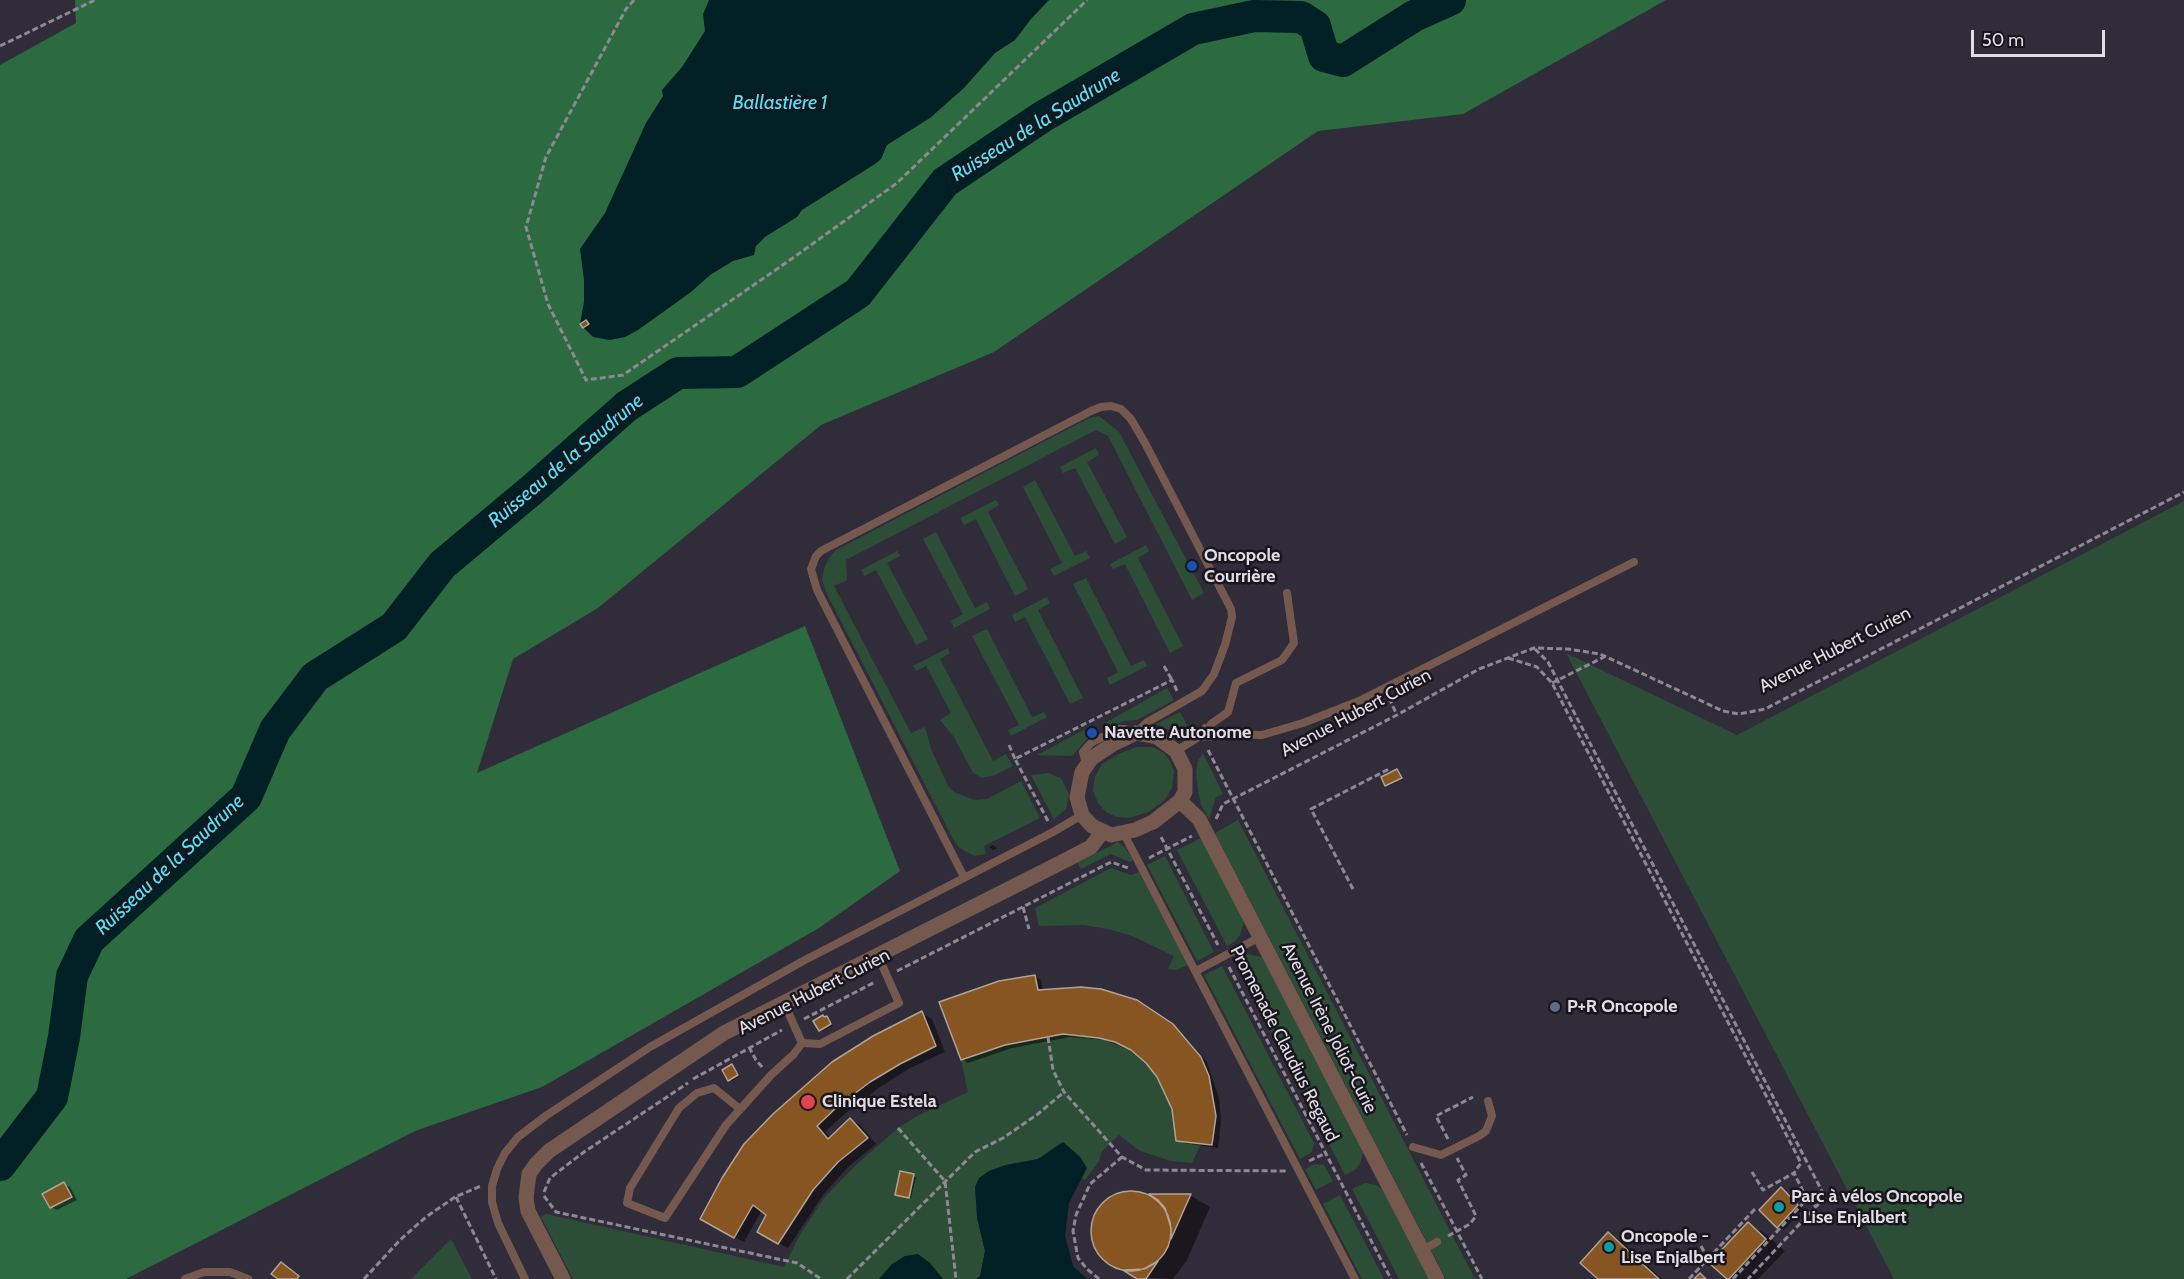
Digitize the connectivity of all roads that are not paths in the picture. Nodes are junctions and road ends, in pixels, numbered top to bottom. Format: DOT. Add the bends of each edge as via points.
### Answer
graph roads {
  1 [pos="1634,562"];
  2 [pos="1287,593"];
  3 [pos="1133,734"];
  4 [pos="1200,736"];
  5 [pos="1176,751"];
  6 [pos="1180,801"];
  7 [pos="1082,815"];
  8 [pos="1103,831"];
  9 [pos="1123,832"];
  10 [pos="964,878"];
  11 [pos="1260,937"];
  12 [pos="878,956"];
  13 [pos="1196,971"];
  14 [pos="784,1003"];
  15 [pos="802,1043"];
  16 [pos="1488,1101"];
  17 [pos="740,1109"];
  18 [pos="1413,1146"];
  19 [pos="1437,1242"];
  20 [pos="1422,1250"];
  21 [pos="184,1279"];
  22 [pos="248,1279"];
  23 [pos="525,1279"];
  24 [pos="563,1279"];
  25 [pos="1355,1279"];
  26 [pos="1437,1279"];
  1 -- 4 [label="lane" via="1359,701 1262,735"];
  2 -- 4 [label="lane" via="1294,644 1282,660 1236,683 1228,712"];
  3 -- 5 [label="street" via="1157,737"];
  3 -- 7 [label="street" via="1086,764 1077,797"];
  3 -- 10 [label="lane" via="1202,691 1214,674 1232,617 1145,442 1121,409 1111,406 1091,411 821,551 811,569 817,590"];
  4 -- 5 [label="lane"];
  5 -- 6 [label="street" via="1185,769 1185,792"];
  6 -- 9 [label="street" via="1153,822"];
  6 -- 11 [label="street, Avenue Irène Joliot-Curie" via="1199,819"];
  7 -- 8 [label="street"];
  7 -- 10 [label="lane"];
  8 -- 9 [label="street" via="1112,835"];
  8 -- 12 [label="street, Avenue Hubert Curien" via="1090,847"];
  9 -- 13 [label="lane"];
  10 -- 23 [label="lane" via="803,961 650,1047 518,1137 505,1153 492,1186 492,1202"];
  11 -- 13 [label="lane"];
  11 -- 20 [label="street, Avenue Irène Joliot-Curie"];
  12 -- 14 [label="street, Avenue Hubert Curien"];
  12 -- 15 [label="lane" via="899,1003 820,1044"];
  13 -- 25 [label="lane"];
  14 -- 15 [label="lane"];
  14 -- 24 [label="street, Avenue Hubert Curien" via="724,1033 575,1133 536,1164 526,1190 528,1210"];
  15 -- 17 [label="lane"];
  16 -- 18 [label="lane" via="1492,1116 1486,1131 1479,1136 1441,1155"];
  17 -- 17 [label="lane" via="714,1089 697,1094 679,1108 630,1188 627,1203 665,1218"];
  19 -- 20 [label="lane"];
  20 -- 26 [label="street, Avenue Irène Joliot-Curie"];
  21 -- 22 [label="lane" via="204,1272 230,1272"];
}
